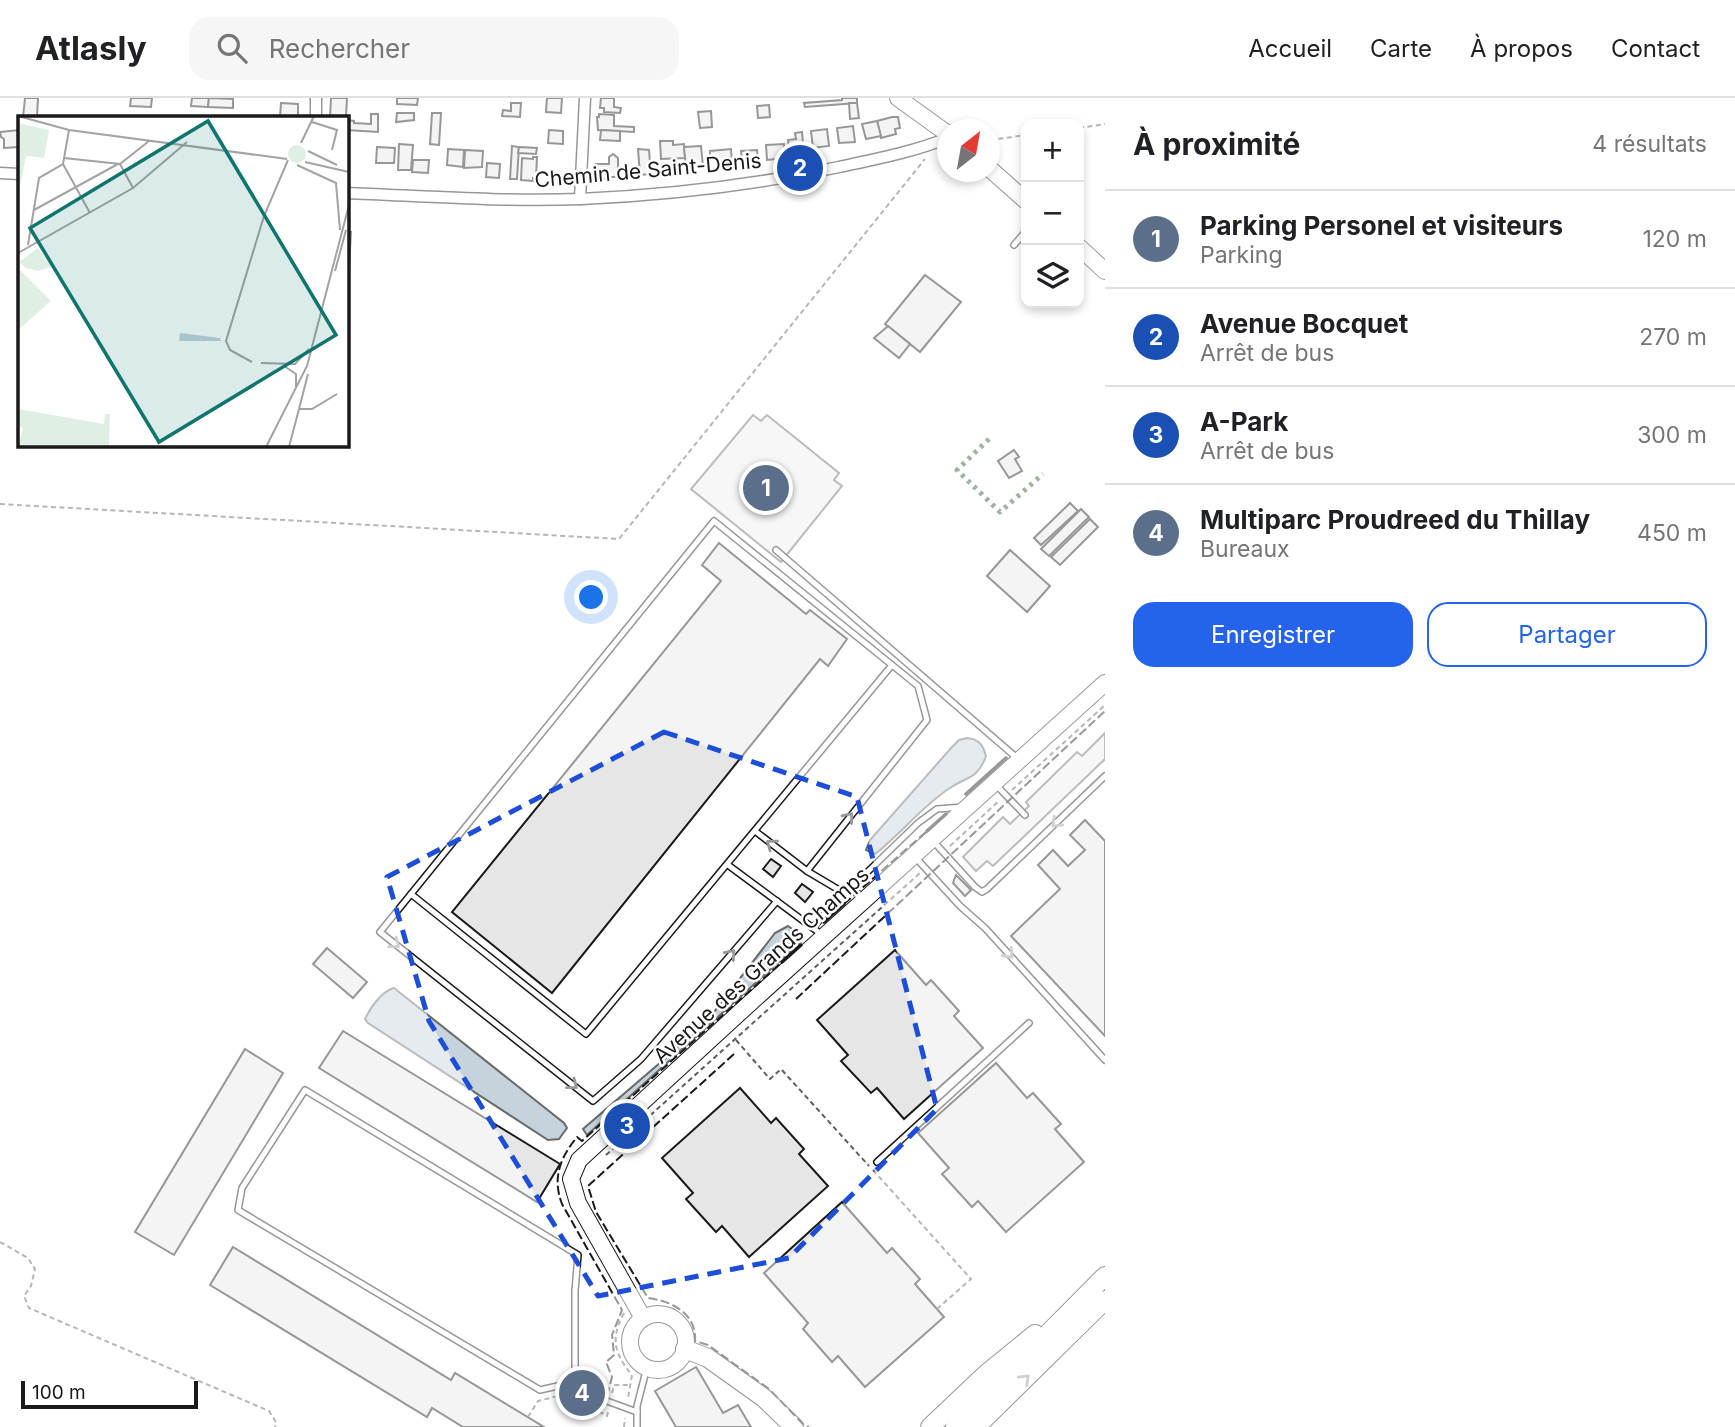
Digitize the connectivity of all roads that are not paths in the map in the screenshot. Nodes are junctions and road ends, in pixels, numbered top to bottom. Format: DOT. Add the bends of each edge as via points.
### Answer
graph roads {
  1 [pos="316,98"];
  2 [pos="586,98"];
  3 [pos="898,98"];
  4 [pos="316,116"];
  5 [pos="937,131"];
  6 [pos="937,140"];
  7 [pos="0,173"];
  8 [pos="18,174"];
  9 [pos="1000,179"];
  10 [pos="348,193"];
  11 [pos="1021,197"];
  12 [pos="580,199"];
  13 [pos="1021,237"];
  14 [pos="1014,245"];
  15 [pos="1084,252"];
  16 [pos="1105,271"];
  17 [pos="776,550"];
  18 [pos="892,665"];
  19 [pos="1105,684"];
  20 [pos="1020,760"];
  21 [pos="1105,776"];
  22 [pos="994,782"];
  23 [pos="966,808"];
  24 [pos="1025,815"];
  25 [pos="755,831"];
  26 [pos="931,840"];
  27 [pos="914,856"];
  28 [pos="728,864"];
  29 [pos="807,871"];
  30 [pos="844,890"];
  31 [pos="411,894"];
  32 [pos="776,901"];
  33 [pos="818,932"];
  34 [pos="1029,1023"];
  35 [pos="1105,1060"];
  36 [pos="877,1162"];
  37 [pos="1105,1276"];
  38 [pos="1105,1300"];
  39 [pos="1068,1314"];
  40 [pos="643,1318"];
  41 [pos="685,1349"];
  42 [pos="647,1367"];
  43 [pos="575,1382"];
  44 [pos="742,1384"];
  45 [pos="637,1412"];
  46 [pos="637,1427"];
  47 [pos="778,1427"];
  48 [pos="794,1427"];
  49 [pos="930,1427"];
  50 [pos="954,1427"];
  51 [pos="976,1427"];
  1 -- 4 [label="street"];
  2 -- 12 [label="street"];
  3 -- 5 [label="main road"];
  6 -- 12 [label="street, Chemin de Saint-Denis" via="816,172 740,185"];
  7 -- 8 [label="street"];
  9 -- 11 [label="main road"];
  10 -- 12 [label="street, Chemin de Saint-Denis"];
  13 -- 14 [label="lane"];
  15 -- 16 [label="main road"];
  17 -- 20 [label="lane"];
  18 -- 25 [label="lane"];
  29 -- 18 [label="lane, one-way" via="927,720 918,686"];
  18 -- 31 [label="lane" via="714,521"];
  19 -- 20 [label="main road, Avenue des Grands Champs"];
  20 -- 22 [label="main road, Avenue des Grands Champs"];
  21 -- 26 [label="lane, one-way" via="982,892"];
  22 -- 23 [label="main road, Avenue des Grands Champs"];
  22 -- 24 [label="lane"];
  23 -- 26 [label="main road, Avenue des Grands Champs"];
  23 -- 30 [label="lane" via="937,809"];
  25 -- 28 [label="lane"];
  29 -- 25 [label="lane, one-way"];
  26 -- 27 [label="main road, Avenue des Grands Champs"];
  27 -- 33 [label="main road, Avenue des Grands Champs"];
  27 -- 35 [label="lane, one-way"];
  28 -- 31 [label="lane" via="586,1034"];
  28 -- 32 [label="lane"];
  29 -- 30 [label="lane"];
  30 -- 33 [label="lane"];
  31 -- 32 [label="lane, one-way" via="380,932 593,1101 641,1059"];
  32 -- 33 [label="lane"];
  33 -- 40 [label="main road, Avenue des Grands Champs" via="579,1160 571,1179 578,1203"];
  34 -- 36 [label="lane"];
  37 -- 39 [label="main road"];
  51 -- 38 [label="main road, one-way"];
  39 -- 49 [label="main road" via="1045,1326 986,1374"];
  39 -- 50 [label="main road"];
  40 -- 41 [label="main road" via="656,1314 675,1320 685,1336"];
  40 -- 42 [label="main road" via="634,1328 631,1347 636,1359"];
  41 -- 42 [label="main road" via="673,1365 660,1370"];
  41 -- 44 [label="main road" via="708,1358"];
  42 -- 45 [label="lane"];
  43 -- 43 [label="lane" via="540,1390 238,1210 242,1188 305,1090 578,1255"];
  43 -- 45 [label="lane"];
  44 -- 47 [label="main road"];
  44 -- 48 [label="main road"];
  45 -- 46 [label="lane"];
}
